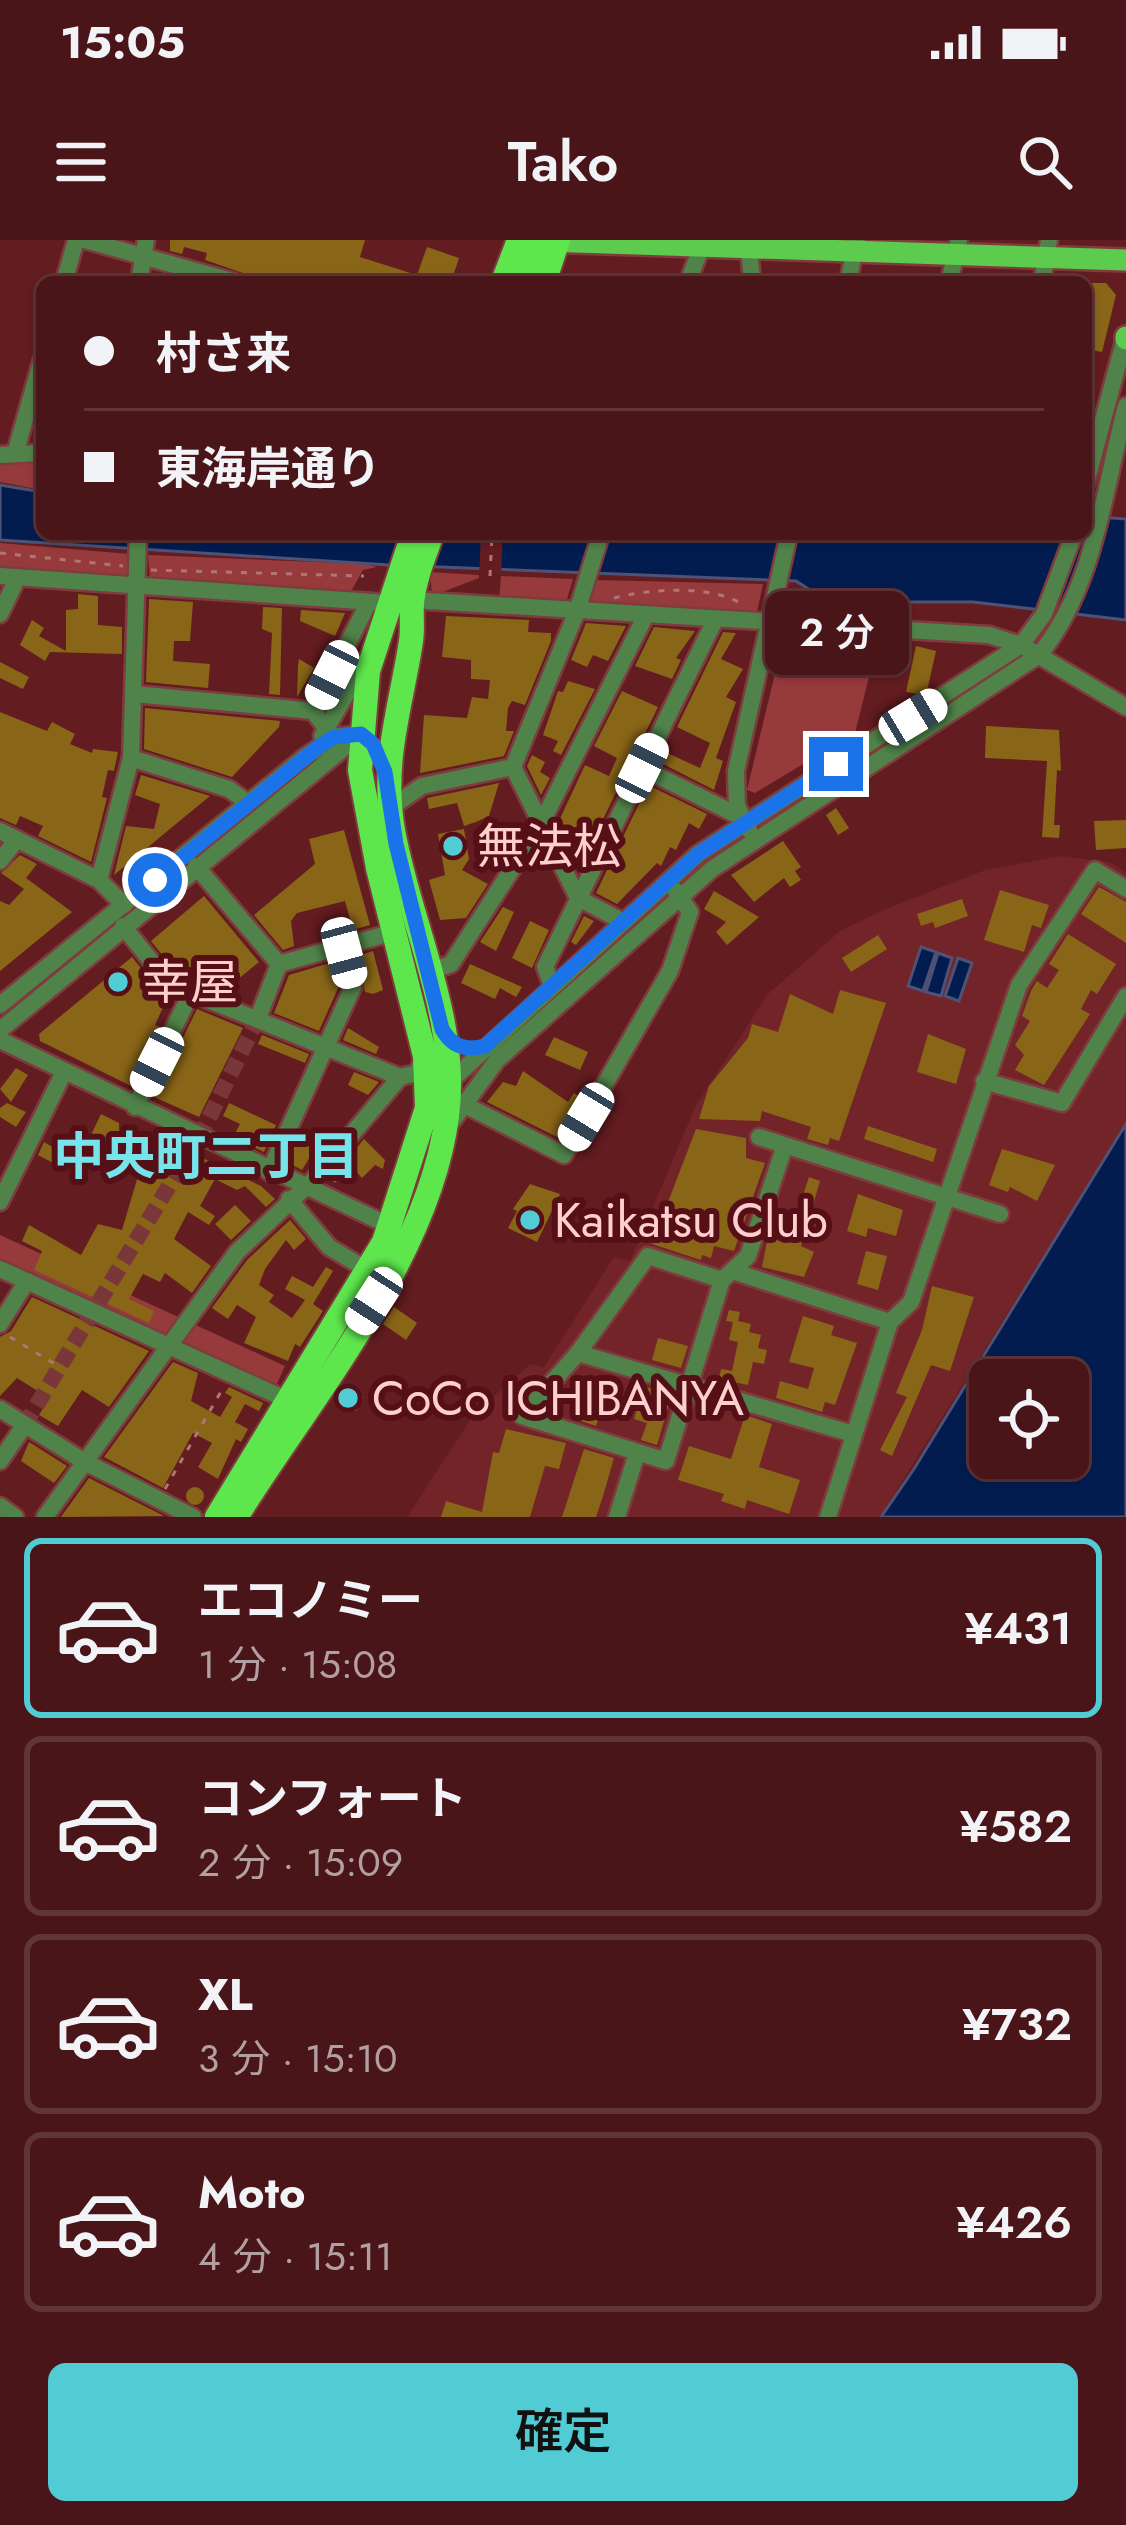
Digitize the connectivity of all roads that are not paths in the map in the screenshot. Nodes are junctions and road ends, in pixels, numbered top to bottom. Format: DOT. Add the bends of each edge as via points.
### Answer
graph roads {
  1 [pos="81,240"];
  2 [pos="519,240"];
  3 [pos="536,240"];
  4 [pos="558,241"];
  5 [pos="702,243"];
  6 [pos="856,245"];
  7 [pos="958,246"];
  8 [pos="749,247"];
  9 [pos="142,248"];
  10 [pos="1049,248"];
  11 [pos="1112,252"];
  12 [pos="66,276"];
  13 [pos="219,276"];
  14 [pos="505,276"];
  15 [pos="524,276"];
  16 [pos="546,276"];
  17 [pos="690,276"];
  18 [pos="751,276"];
  19 [pos="849,276"];
  20 [pos="950,276"];
  21 [pos="1126,338"];
  22 [pos="36,375"];
  23 [pos="1126,406"];
  24 [pos="7,454"];
  25 [pos="1092,459"];
  26 [pos="1117,472"];
  27 [pos="1092,537"];
  28 [pos="138,540"];
  29 [pos="412,540"];
  30 [pos="428,540"];
  31 [pos="599,540"];
  32 [pos="788,540"];
  33 [pos="1072,540"];
  34 [pos="1091,540"];
  35 [pos="137,569"];
  36 [pos="410,569"];
  37 [pos="9,577"];
  38 [pos="390,602"];
  39 [pos="577,611"];
  40 [pos="0,614"];
  41 [pos="645,617"];
  42 [pos="714,622"];
  43 [pos="769,623"];
  44 [pos="1021,645"];
  45 [pos="1040,656"];
  46 [pos="134,694"];
  47 [pos="1126,707"];
  48 [pos="313,711"];
  49 [pos="341,737"];
  50 [pos="130,758"];
  51 [pos="312,763"];
  52 [pos="513,767"];
  53 [pos="642,768"];
  54 [pos="374,789"];
  55 [pos="248,803"];
  56 [pos="742,819"];
  57 [pos="541,824"];
  58 [pos="8,835"];
  59 [pos="754,837"];
  60 [pos="0,861"];
  61 [pos="196,866"];
  62 [pos="99,880"];
  63 [pos="666,881"];
  64 [pos="1126,889"];
  65 [pos="681,896"];
  66 [pos="578,898"];
  67 [pos="124,905"];
  68 [pos="622,921"];
  69 [pos="123,926"];
  70 [pos="394,932"];
  71 [pos="342,947"];
  72 [pos="279,964"];
  73 [pos="428,972"];
  74 [pos="552,985"];
  75 [pos="191,993"];
  76 [pos="1126,996"];
  77 [pos="0,1005"];
  78 [pos="258,1018"];
  79 [pos="442,1029"];
  80 [pos="0,1030"];
  81 [pos="0,1040"];
  82 [pos="326,1046"];
  83 [pos="491,1053"];
  84 [pos="64,1072"];
  85 [pos="438,1079"];
  86 [pos="984,1081"];
  87 [pos="135,1107"];
  88 [pos="433,1130"];
  89 [pos="759,1137"];
  90 [pos="784,1148"];
  91 [pos="268,1172"];
  92 [pos="296,1194"];
  93 [pos="944,1196"];
  94 [pos="0,1202"];
  95 [pos="1000,1214"];
  96 [pos="400,1230"];
  97 [pos="0,1269"];
  98 [pos="369,1270"];
  99 [pos="727,1275"];
  100 [pos="27,1281"];
  101 [pos="890,1322"];
  102 [pos="0,1327"];
  103 [pos="170,1345"];
  104 [pos="578,1354"];
  105 [pos="691,1385"];
  106 [pos="295,1404"];
  107 [pos="0,1409"];
  108 [pos="24,1426"];
  109 [pos="853,1434"];
  110 [pos="638,1453"];
  111 [pos="0,1461"];
  112 [pos="86,1462"];
  113 [pos="0,1506"];
  114 [pos="15,1517"];
  115 [pos="44,1517"];
  116 [pos="193,1517"];
  117 [pos="217,1517"];
  118 [pos="236,1517"];
  119 [pos="616,1517"];
  120 [pos="828,1517"];
  1 -- 9 [label="street"];
  1 -- 12 [label="street"];
  2 -- 14 [label="highway"];
  3 -- 4 [label="main road"];
  3 -- 15 [label="highway"];
  4 -- 5 [label="main road"];
  4 -- 16 [label="highway"];
  5 -- 8 [label="main road"];
  5 -- 17 [label="street"];
  6 -- 7 [label="main road"];
  6 -- 8 [label="main road"];
  6 -- 19 [label="street"];
  7 -- 10 [label="main road"];
  7 -- 20 [label="street"];
  8 -- 18 [label="street"];
  9 -- 13 [label="street"];
  10 -- 11 [label="main road"];
  21 -- 25 [label="street"];
  22 -- 24 [label="street"];
  23 -- 26 [label="street"];
  26 -- 27 [label="street"];
  28 -- 35 [label="street"];
  29 -- 36 [label="highway"];
  30 -- 36 [label="highway"];
  31 -- 39 [label="street"];
  32 -- 43 [label="street"];
  33 -- 44 [label="street" via="1044,614"];
  34 -- 45 [label="street" via="1066,617"];
  35 -- 37 [label="street"];
  35 -- 38 [label="street"];
  35 -- 46 [label="street"];
  36 -- 38 [label="highway"];
  37 -- 40 [label="street"];
  38 -- 39 [label="street"];
  38 -- 48 [label="street"];
  38 -- 49 [label="highway"];
  38 -- 49 [label="highway" via="378,709"];
  38 -- 54 [label="highway" via="412,639"];
  39 -- 41 [label="street"];
  39 -- 52 [label="street"];
  41 -- 42 [label="street"];
  41 -- 57 [label="street"];
  42 -- 43 [label="street"];
  42 -- 53 [label="street"];
  43 -- 44 [label="street" via="988,635"];
  43 -- 56 [label="street" via="736,771"];
  44 -- 45 [label="street"];
  44 -- 56 [label="street"];
  45 -- 47 [label="street"];
  45 -- 59 [label="street"];
  46 -- 48 [label="street"];
  46 -- 50 [label="street"];
  48 -- 49 [label="street"];
  49 -- 51 [label="street"];
  49 -- 51 [label="street"];
  49 -- 54 [label="highway" via="378,753"];
  50 -- 55 [label="street" via="229,789"];
  50 -- 62 [label="street"];
  51 -- 54 [label="street" via="336,765"];
  51 -- 55 [label="street"];
  51 -- 61 [label="street"];
  52 -- 54 [label="street"];
  52 -- 57 [label="street"];
  53 -- 56 [label="street"];
  53 -- 66 [label="street"];
  54 -- 70 [label="highway"];
  54 -- 73 [label="highway"];
  55 -- 67 [label="street"];
  56 -- 59 [label="street"];
  56 -- 63 [label="street"];
  57 -- 66 [label="street"];
  57 -- 73 [label="street" via="452,964"];
  58 -- 60 [label="street"];
  58 -- 62 [label="street"];
  59 -- 65 [label="street"];
  61 -- 69 [label="street"];
  61 -- 72 [label="street"];
  62 -- 67 [label="street"];
  63 -- 65 [label="street"];
  63 -- 68 [label="street"];
  64 -- 86 [label="street" via="1095,871 1019,985"];
  65 -- 83 [label="street"];
  65 -- 85 [label="street" via="690,912 670,971 564,1155"];
  66 -- 68 [label="street"];
  66 -- 74 [label="street" via="545,967"];
  67 -- 77 [label="street"];
  68 -- 74 [label="street"];
  69 -- 75 [label="street" via="168,982"];
  69 -- 80 [label="street"];
  70 -- 71 [label="street"];
  70 -- 85 [label="highway"];
  71 -- 72 [label="street"];
  71 -- 82 [label="street" via="352,987"];
  72 -- 78 [label="street"];
  73 -- 79 [label="highway"];
  74 -- 83 [label="street"];
  75 -- 78 [label="street"];
  75 -- 87 [label="street"];
  76 -- 86 [label="street" via="1062,1103"];
  78 -- 82 [label="street"];
  79 -- 83 [label="street" via="458,1046"];
  79 -- 85 [label="highway"];
  81 -- 84 [label="street"];
  82 -- 85 [label="street"];
  82 -- 91 [label="street"];
  83 -- 85 [label="street"];
  83 -- 85 [label="street" via="474,1072"];
  84 -- 87 [label="street"];
  84 -- 94 [label="street"];
  85 -- 88 [label="highway"];
  85 -- 88 [label="street"];
  85 -- 92 [label="street"];
  86 -- 93 [label="street"];
  87 -- 91 [label="street"];
  88 -- 96 [label="highway"];
  89 -- 90 [label="street"];
  90 -- 93 [label="street"];
  90 -- 99 [label="street" via="748,1256"];
  91 -- 92 [label="street"];
  92 -- 96 [label="street"];
  92 -- 98 [label="street" via="329,1247"];
  92 -- 103 [label="street" via="237,1252"];
  93 -- 95 [label="street"];
  93 -- 101 [label="street" via="911,1302"];
  96 -- 98 [label="highway"];
  96 -- 106 [label="highway"];
  97 -- 100 [label="street"];
  98 -- 106 [label="highway"];
  99 -- 101 [label="street"];
  99 -- 104 [label="street" via="648,1256"];
  99 -- 105 [label="street"];
  100 -- 102 [label="street"];
  100 -- 103 [label="street"];
  101 -- 109 [label="street"];
  103 -- 106 [label="street"];
  103 -- 112 [label="street"];
  104 -- 105 [label="street"];
  104 -- 110 [label="street" via="522,1416"];
  105 -- 109 [label="street"];
  105 -- 110 [label="street" via="666,1461"];
  106 -- 117 [label="highway"];
  106 -- 118 [label="highway"];
  107 -- 108 [label="street"];
  108 -- 111 [label="street"];
  108 -- 112 [label="street"];
  109 -- 120 [label="street"];
  110 -- 119 [label="street"];
  112 -- 115 [label="street"];
  112 -- 116 [label="street"];
  113 -- 114 [label="street"];
}
